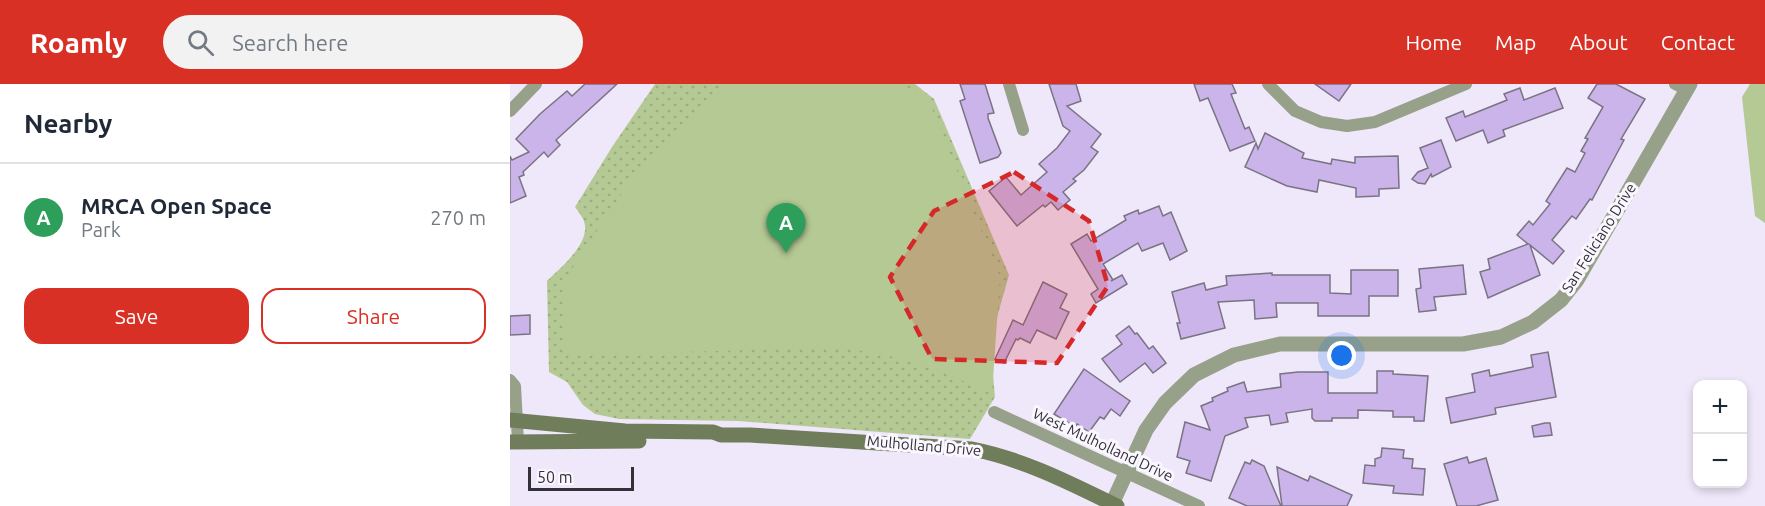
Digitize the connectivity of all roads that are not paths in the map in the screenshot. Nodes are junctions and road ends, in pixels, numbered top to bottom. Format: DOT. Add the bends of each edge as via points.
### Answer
graph roads {
  1 [pos="536,84"];
  2 [pos="1009,84"];
  3 [pos="1268,84"];
  4 [pos="1466,84"];
  5 [pos="1684,86"];
  6 [pos="510,111"];
  7 [pos="1023,130"];
  8 [pos="510,380"];
  9 [pos="994,412"];
  10 [pos="513,420"];
  11 [pos="721,435"];
  12 [pos="514,441"];
  13 [pos="1126,472"];
  14 [pos="1114,505"];
  15 [pos="1199,506"];
  1 -- 6 [label="street"];
  2 -- 7 [label="street"];
  3 -- 4 [label="street" via="1295,111 1321,122 1347,126 1376,122"];
  5 -- 13 [label="street, San Feliciano Drive" via="1577,280 1561,300 1533,322 1501,337 1463,344 1280,344 1233,354 1194,375 1165,403 1146,430"];
  8 -- 10 [label="street" via="515,386"];
  9 -- 13 [label="street, West Mulholland Drive"];
  10 -- 11 [label="main road, Mulholland Drive"];
  10 -- 12 [label="street"];
  11 -- 12 [label="main road, Mulholland Drive" via="713,439"];
  11 -- 14 [label="main road, Mulholland Drive" via="972,449 1021,462"];
  13 -- 14 [label="street, San Feliciano Drive"];
  13 -- 15 [label="street, West Mulholland Drive"];
}
